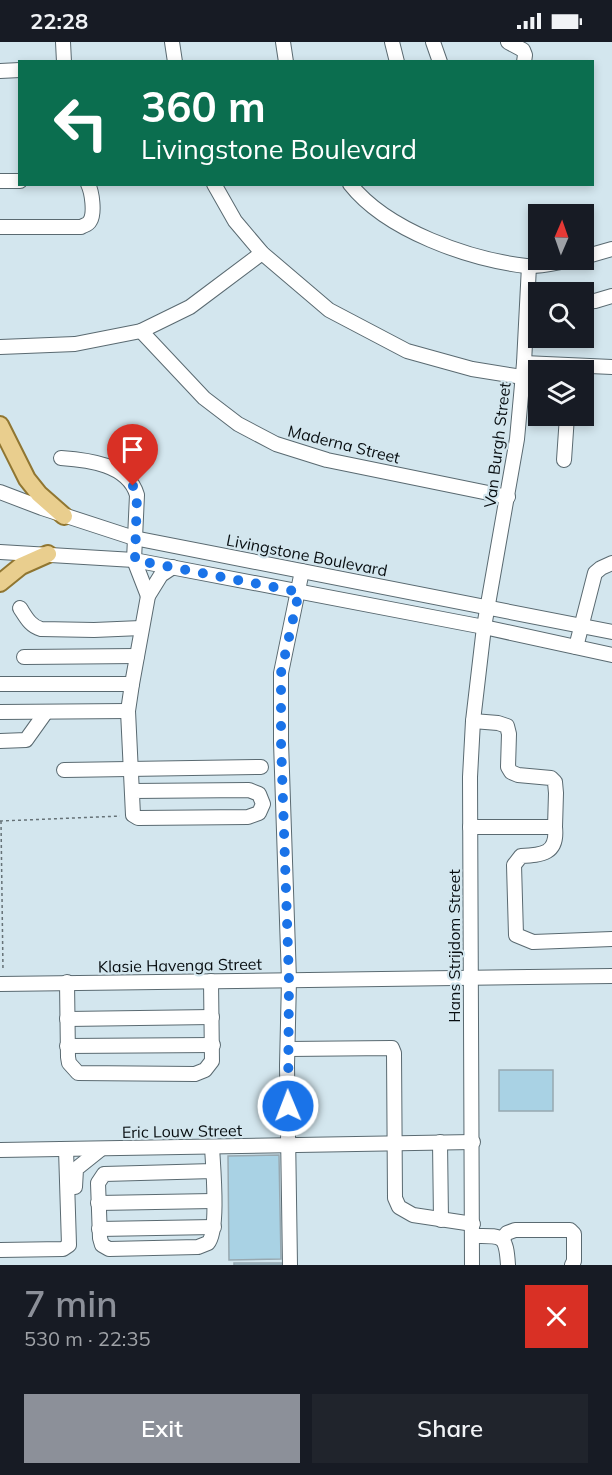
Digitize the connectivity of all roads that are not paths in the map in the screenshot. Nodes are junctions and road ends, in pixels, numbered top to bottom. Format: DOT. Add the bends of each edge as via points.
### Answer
graph roads {
  1 [pos="63,42"];
  2 [pos="172,42"];
  3 [pos="283,42"];
  4 [pos="392,42"];
  5 [pos="433,42"];
  6 [pos="508,42"];
  7 [pos="64,60"];
  8 [pos="175,60"];
  9 [pos="286,60"];
  10 [pos="396,60"];
  11 [pos="439,60"];
  12 [pos="524,60"];
  13 [pos="18,70"];
  14 [pos="0,71"];
  15 [pos="0,181"];
  16 [pos="18,181"];
  17 [pos="89,186"];
  18 [pos="215,186"];
  19 [pos="352,186"];
  20 [pos="0,227"];
  21 [pos="612,249"];
  22 [pos="262,253"];
  23 [pos="594,255"];
  24 [pos="528,266"];
  25 [pos="529,270"];
  26 [pos="612,296"];
  27 [pos="594,301"];
  28 [pos="141,331"];
  29 [pos="0,346"];
  30 [pos="594,367"];
  31 [pos="612,367"];
  32 [pos="523,370"];
  33 [pos="528,370"];
  34 [pos="0,425"];
  35 [pos="566,426"];
  36 [pos="61,459"];
  37 [pos="564,460"];
  38 [pos="0,492"];
  39 [pos="508,497"];
  40 [pos="64,516"];
  41 [pos="134,538"];
  42 [pos="0,552"];
  43 [pos="48,554"];
  44 [pos="135,560"];
  45 [pos="612,563"];
  46 [pos="173,567"];
  47 [pos="303,571"];
  48 [pos="0,583"];
  49 [pos="299,592"];
  50 [pos="148,596"];
  51 [pos="488,607"];
  52 [pos="20,608"];
  53 [pos="580,625"];
  54 [pos="484,627"];
  55 [pos="141,628"];
  56 [pos="612,632"];
  57 [pos="576,646"];
  58 [pos="612,655"];
  59 [pos="137,656"];
  60 [pos="24,657"];
  61 [pos="0,684"];
  62 [pos="132,684"];
  63 [pos="128,711"];
  64 [pos="0,712"];
  65 [pos="46,712"];
  66 [pos="473,721"];
  67 [pos="0,741"];
  68 [pos="261,767"];
  69 [pos="132,768"];
  70 [pos="64,770"];
  71 [pos="133,791"];
  72 [pos="470,827"];
  73 [pos="555,827"];
  74 [pos="612,939"];
  75 [pos="612,976"];
  76 [pos="471,978"];
  77 [pos="289,980"];
  78 [pos="211,981"];
  79 [pos="67,982"];
  80 [pos="2,984"];
  81 [pos="212,1017"];
  82 [pos="67,1019"];
  83 [pos="213,1045"];
  84 [pos="67,1046"];
  85 [pos="288,1049"];
  86 [pos="395,1142"];
  87 [pos="440,1142"];
  88 [pos="473,1142"];
  89 [pos="288,1146"];
  90 [pos="212,1147"];
  91 [pos="66,1149"];
  92 [pos="101,1149"];
  93 [pos="0,1150"];
  94 [pos="213,1171"];
  95 [pos="213,1201"];
  96 [pos="99,1203"];
  97 [pos="75,1213"];
  98 [pos="441,1220"];
  99 [pos="214,1227"];
  100 [pos="99,1229"];
  101 [pos="472,1230"];
  102 [pos="502,1239"];
  103 [pos="0,1250"];
  104 [pos="290,1265"];
  105 [pos="472,1265"];
  106 [pos="508,1265"];
  107 [pos="572,1265"];
  1 -- 7 [label="street"];
  2 -- 8 [label="street"];
  3 -- 9 [label="street"];
  4 -- 10 [label="street"];
  5 -- 11 [label="street"];
  6 -- 12 [label="street" via="523,50"];
  13 -- 14 [label="street"];
  15 -- 16 [label="street"];
  17 -- 20 [label="street" via="92,215 87,225"];
  18 -- 22 [label="street" via="235,221"];
  19 -- 24 [label="street" via="395,223 466,254"];
  21 -- 23 [label="street"];
  22 -- 28 [label="street" via="190,307"];
  22 -- 32 [label="street" via="329,310 407,351 472,369"];
  25 -- 32 [label="street, Van Burgh Street"];
  26 -- 27 [label="street"];
  28 -- 29 [label="street" via="75,345"];
  28 -- 39 [label="street, Maderna Street" via="204,398 238,424 276,444 327,460"];
  30 -- 31 [label="street"];
  32 -- 33 [label="street"];
  32 -- 39 [label="street, Van Burgh Street"];
  34 -- 40 [label="main road" via="27,479"];
  35 -- 37 [label="street"];
  36 -- 41 [label="street" via="112,467 128,479 137,495"];
  38 -- 40 [label="street, Livingstone Boulevard"];
  39 -- 51 [label="street, Van Burgh Street"];
  40 -- 41 [label="street, Livingstone Boulevard"];
  41 -- 44 [label="street"];
  41 -- 47 [label="street, Livingstone Boulevard"];
  42 -- 43 [label="street"];
  43 -- 44 [label="street"];
  43 -- 48 [label="main road" via="21,566"];
  44 -- 46 [label="street"];
  44 -- 50 [label="street"];
  45 -- 53 [label="street" via="595,573"];
  46 -- 49 [label="street"];
  46 -- 50 [label="street" via="160,576"];
  47 -- 49 [label="street"];
  47 -- 51 [label="street, Livingstone Boulevard"];
  49 -- 54 [label="street"];
  49 -- 77 [label="street" via="281,673"];
  50 -- 55 [label="street"];
  51 -- 53 [label="street, Livingstone Boulevard"];
  51 -- 54 [label="street, Van Burgh Street"];
  52 -- 55 [label="street" via="30,624 41,629"];
  53 -- 56 [label="street, Livingstone Boulevard"];
  53 -- 57 [label="street"];
  54 -- 57 [label="street"];
  54 -- 66 [label="street, Hans Strijdom Street"];
  55 -- 59 [label="street"];
  57 -- 58 [label="street"];
  59 -- 60 [label="street"];
  59 -- 62 [label="street"];
  61 -- 62 [label="street"];
  62 -- 63 [label="street"];
  63 -- 65 [label="street"];
  63 -- 69 [label="street"];
  64 -- 65 [label="street"];
  65 -- 67 [label="street" via="26,740"];
  66 -- 72 [label="street, Hans Strijdom Street"];
  66 -- 73 [label="street" via="507,726 511,772 555,782"];
  68 -- 69 [label="street"];
  69 -- 70 [label="street"];
  69 -- 71 [label="street"];
  71 -- 71 [label="street" via="249,790 259,794 263,804 259,813 248,817 138,818 133,815"];
  72 -- 73 [label="street"];
  72 -- 76 [label="street, Hans Strijdom Street"];
  73 -- 74 [label="street" via="549,851 521,856 514,865 516,935 533,942"];
  75 -- 76 [label="street, Klasie Havenga Street"];
  76 -- 77 [label="street, Klasie Havenga Street"];
  76 -- 88 [label="street, Hans Strijdom Street"];
  77 -- 78 [label="street, Klasie Havenga Street"];
  77 -- 85 [label="street"];
  78 -- 79 [label="street, Klasie Havenga Street"];
  78 -- 81 [label="street"];
  79 -- 80 [label="street, Klasie Havenga Street"];
  79 -- 82 [label="street"];
  81 -- 82 [label="street"];
  81 -- 83 [label="street"];
  82 -- 84 [label="street"];
  83 -- 84 [label="street"];
  83 -- 84 [label="street" via="210,1065 195,1074 78,1073 69,1063"];
  85 -- 86 [label="street" via="392,1048"];
  85 -- 89 [label="street"];
  86 -- 87 [label="street, Eric Louw Street"];
  86 -- 89 [label="street, Eric Louw Street"];
  86 -- 98 [label="street" via="395,1197 399,1207 413,1215"];
  87 -- 88 [label="street, Eric Louw Street"];
  87 -- 98 [label="street"];
  88 -- 101 [label="street, Hans Strijdom Street"];
  89 -- 90 [label="street, Eric Louw Street"];
  89 -- 104 [label="street"];
  90 -- 92 [label="street, Eric Louw Street"];
  90 -- 94 [label="street"];
  91 -- 92 [label="street, Eric Louw Street"];
  91 -- 93 [label="street, Eric Louw Street"];
  91 -- 103 [label="street" via="69,1245 63,1250"];
  92 -- 97 [label="street" via="76,1169"];
  94 -- 95 [label="street"];
  94 -- 96 [label="street" via="104,1174 98,1183"];
  95 -- 96 [label="street"];
  95 -- 99 [label="street"];
  96 -- 100 [label="street"];
  98 -- 101 [label="street"];
  99 -- 100 [label="street"];
  99 -- 100 [label="street" via="211,1240 204,1245 109,1249 100,1242"];
  101 -- 102 [label="street"];
  101 -- 105 [label="street, Hans Strijdom Street"];
  102 -- 106 [label="street"];
  102 -- 107 [label="street" via="515,1230 570,1230 574,1234"];
}
